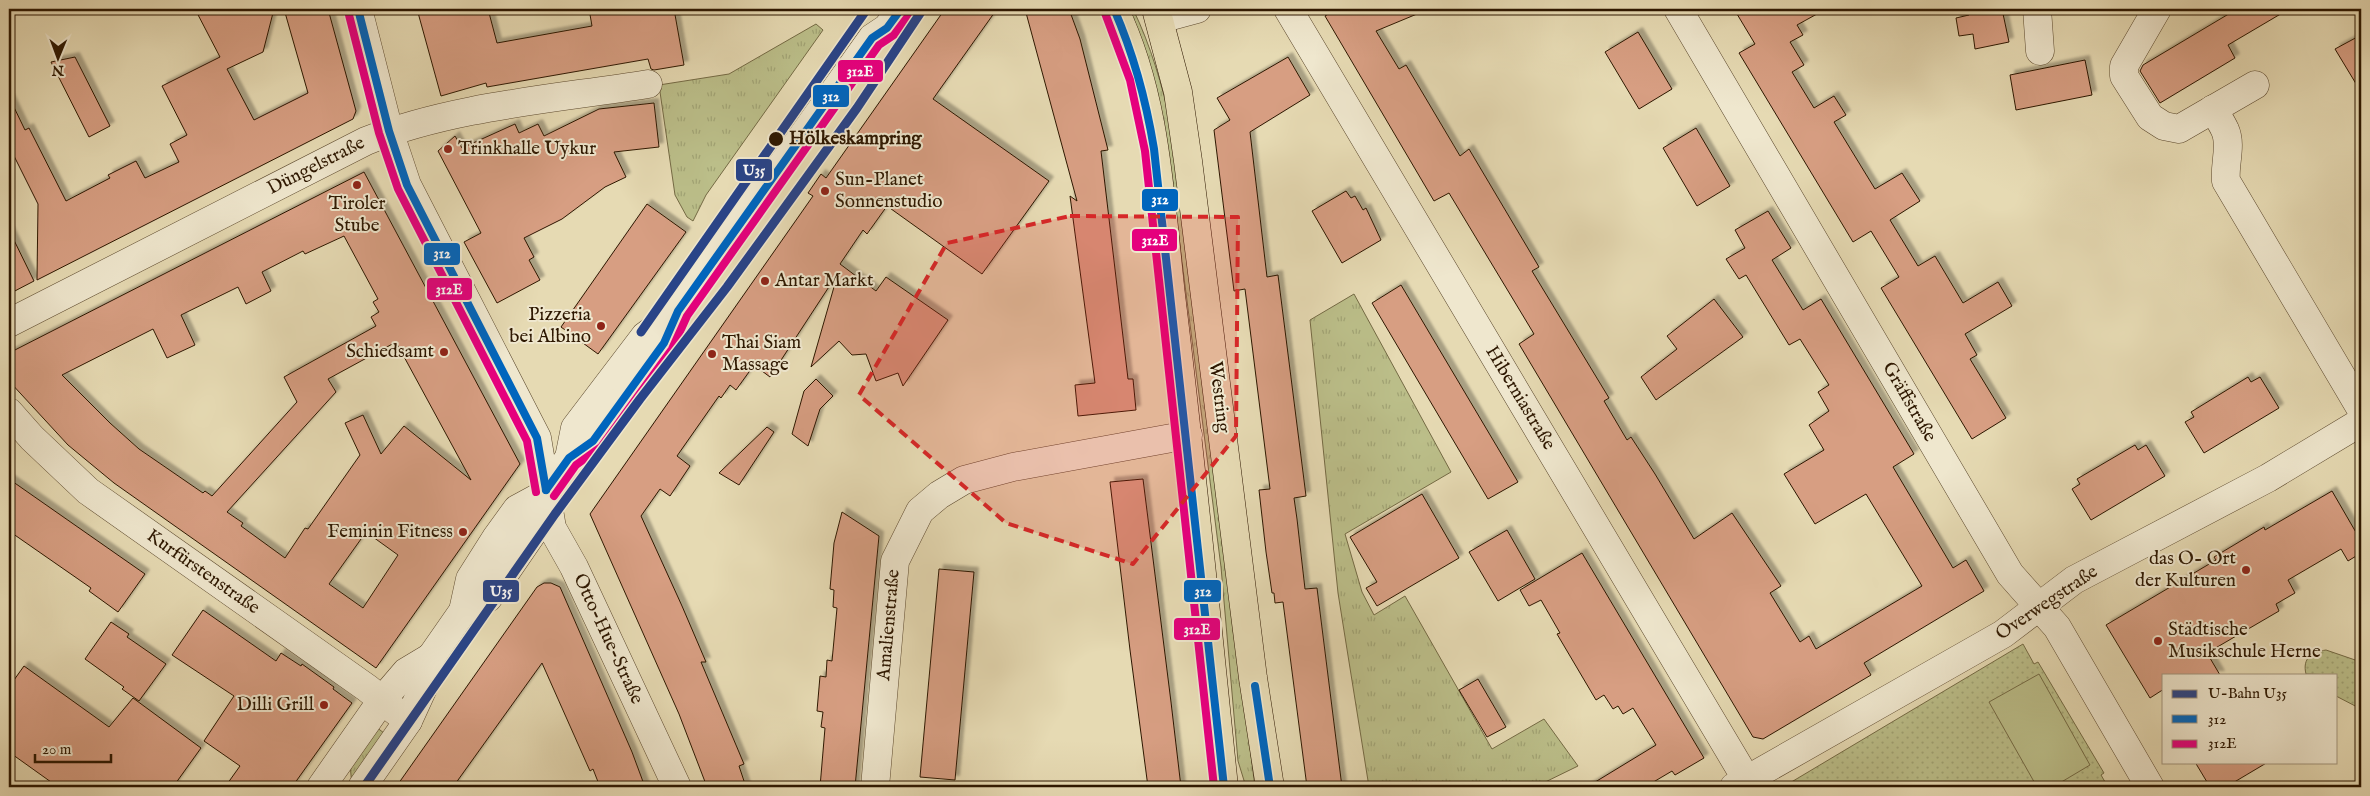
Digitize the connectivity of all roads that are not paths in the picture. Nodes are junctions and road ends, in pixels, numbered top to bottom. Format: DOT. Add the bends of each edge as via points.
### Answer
graph roads {
  1 [pos="358,9"];
  2 [pos="880,9"];
  3 [pos="901,9"];
  4 [pos="1114,9"];
  5 [pos="1197,9"];
  6 [pos="1288,9"];
  7 [pos="1678,9"];
  8 [pos="2037,9"];
  9 [pos="2157,9"];
  10 [pos="1158,14"];
  11 [pos="872,38"];
  12 [pos="2040,51"];
  13 [pos="648,84"];
  14 [pos="2255,84"];
  15 [pos="2213,109"];
  16 [pos="389,131"];
  17 [pos="9,323"];
  18 [pos="2361,409"];
  19 [pos="9,412"];
  20 [pos="2361,422"];
  21 [pos="1188,434"];
  22 [pos="544,493"];
  23 [pos="2040,607"];
  24 [pos="431,657"];
  25 [pos="382,700"];
  26 [pos="408,721"];
  27 [pos="1743,785"];
  28 [pos="2145,785"];
  29 [pos="321,787"];
  30 [pos="362,787"];
  31 [pos="677,787"];
  32 [pos="875,787"];
  33 [pos="1224,787"];
  34 [pos="1270,787"];
  1 -- 16 [label="street, Otto-Hue-Straße"];
  2 -- 11 [label="street" via="874,20"];
  3 -- 11 [label="street" via="887,28"];
  4 -- 21 [label="main road, Westring" via="1134,56 1151,128"];
  5 -- 10 [label="street"];
  6 -- 27 [label="street, Hiberniastraße"];
  7 -- 23 [label="street, Gräffstraße" via="2010,574"];
  8 -- 12 [label="street"];
  9 -- 15 [label="street" via="2124,66 2124,76 2150,117 2164,126 2179,129"];
  10 -- 34 [label="main road, Westring" via="1178,92 1188,161 1252,669"];
  11 -- 22 [label="street" via="678,311 664,343 593,441 569,458"];
  13 -- 16 [label="street, Düngelstraße" via="437,117"];
  14 -- 15 [label="street"];
  15 -- 18 [label="street" via="2226,131 2226,181"];
  16 -- 17 [label="street, Düngelstraße"];
  16 -- 22 [label="street, Otto-Hue-Straße" via="407,185 537,438"];
  19 -- 25 [label="street, Kurfürstenstraße" via="88,490"];
  20 -- 23 [label="street, Overwegstraße" via="2268,478 2074,580"];
  21 -- 32 [label="street, Amalienstraße" via="1013,466 964,480 920,511 895,561"];
  21 -- 33 [label="main road, Westring"];
  22 -- 24 [label="street" via="517,508 496,538 470,579 463,611"];
  22 -- 31 [label="street, Otto-Hue-Straße" via="552,528 574,567"];
  23 -- 27 [label="street, Overwegstraße" via="1996,638"];
  23 -- 28 [label="street, Gräffstraße" via="2057,627"];
  24 -- 25 [label="street" via="406,672"];
  24 -- 26 [label="street" via="424,686"];
  25 -- 26 [label="street, Kurfürstenstraße"];
  25 -- 29 [label="street"];
  26 -- 30 [label="street"];
}
